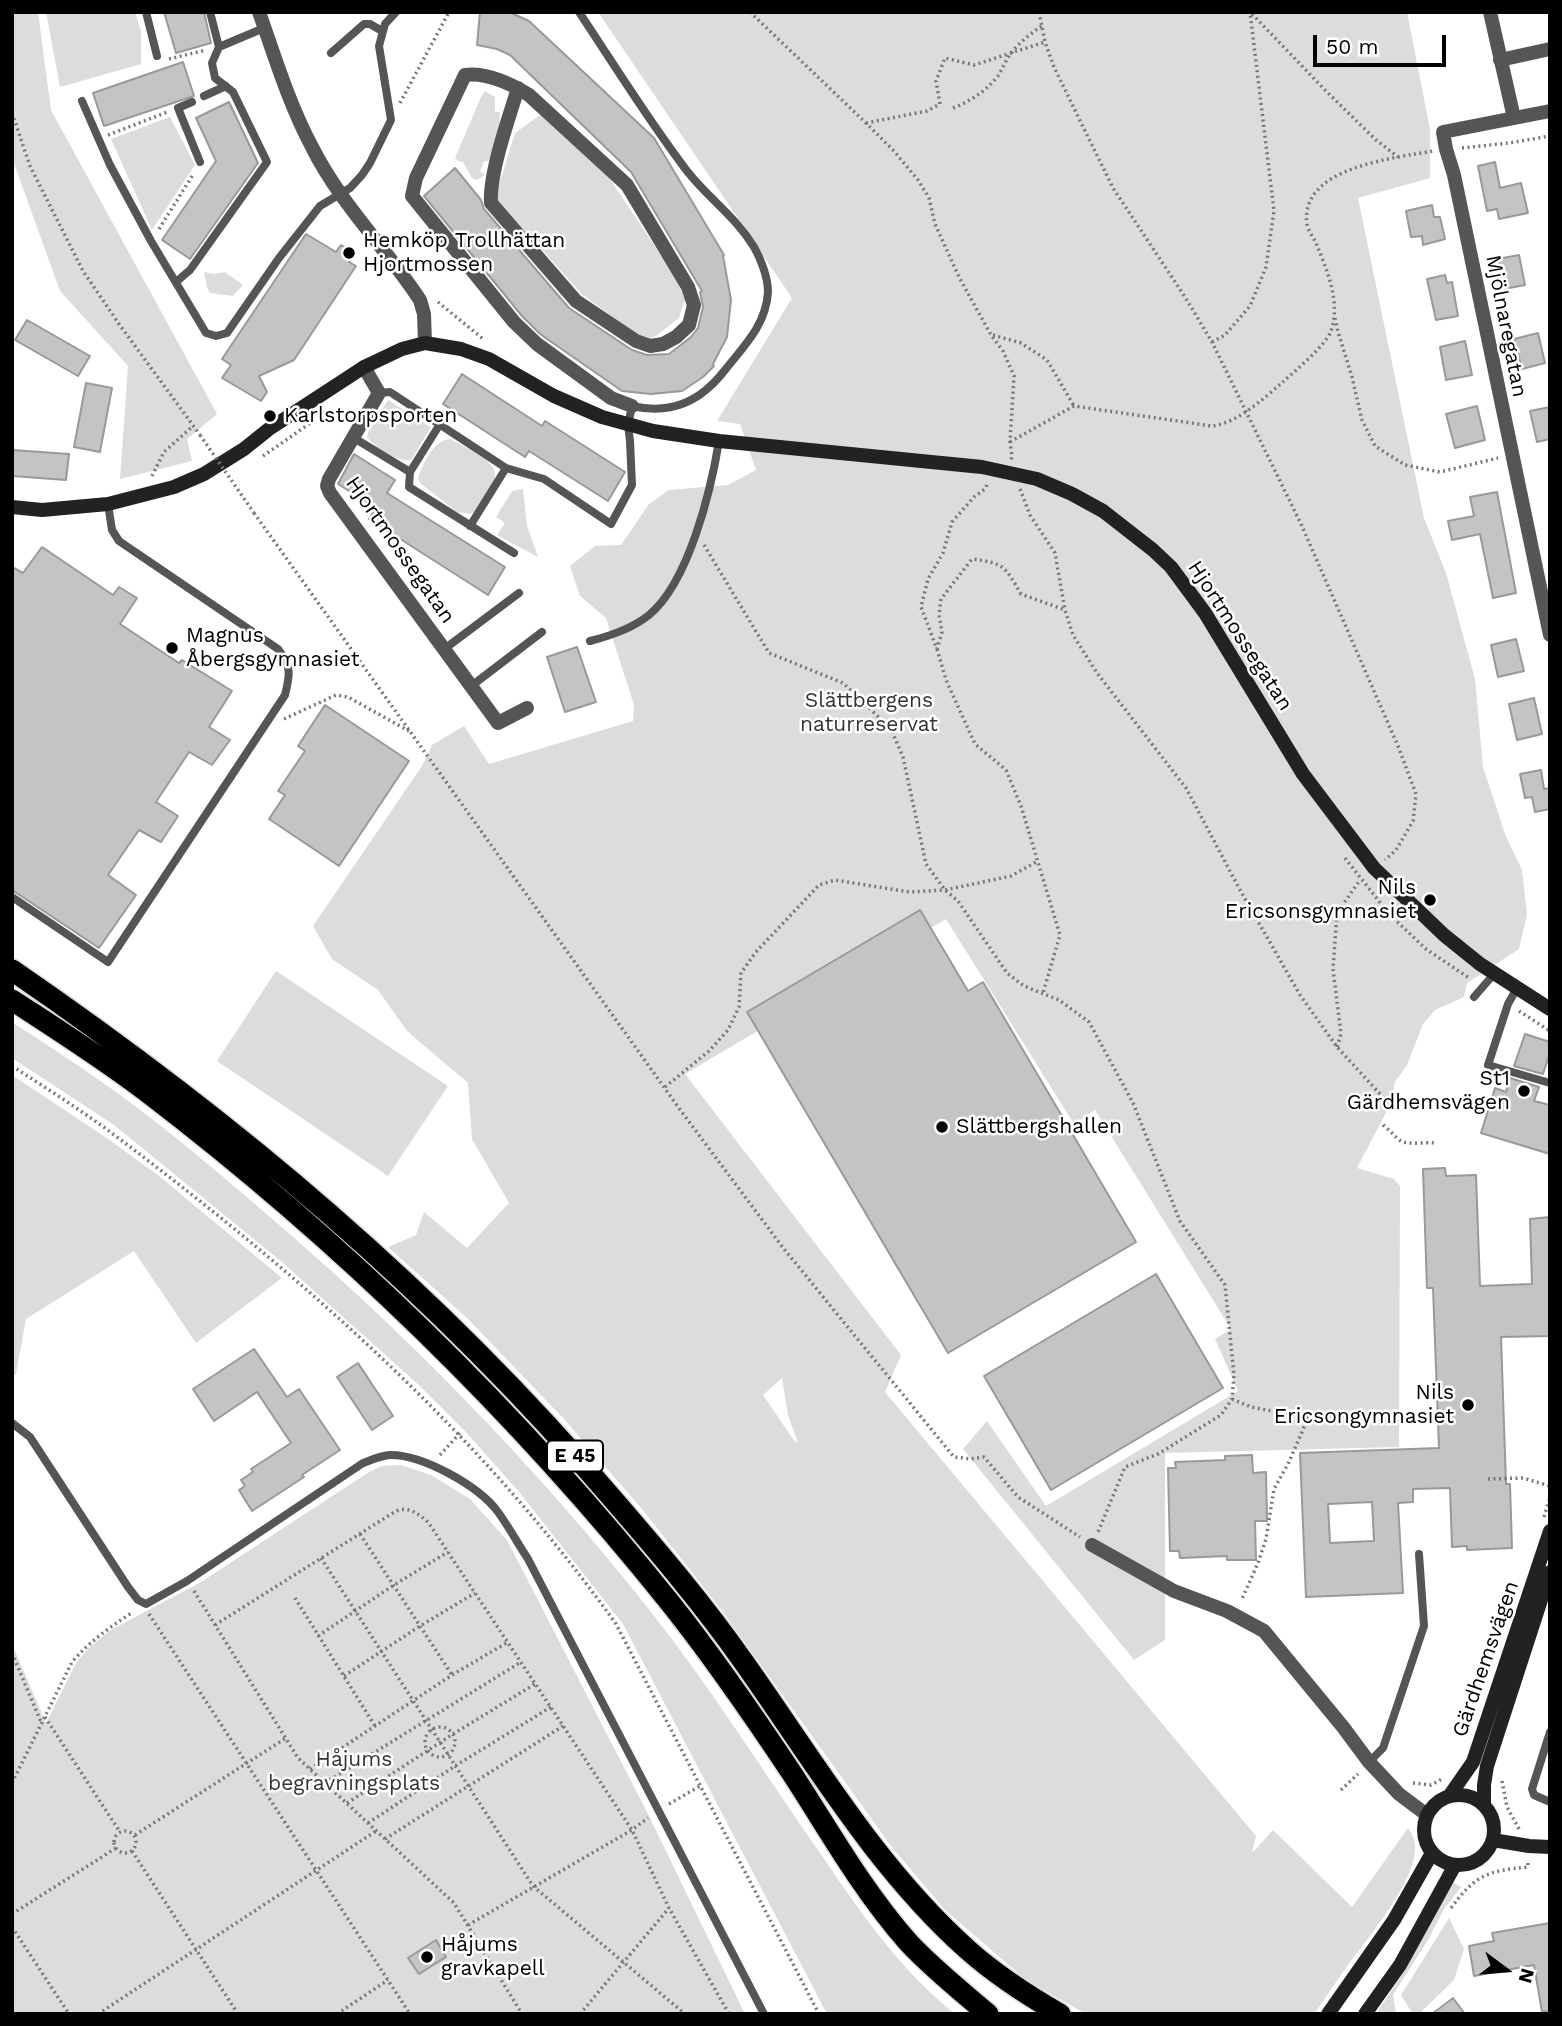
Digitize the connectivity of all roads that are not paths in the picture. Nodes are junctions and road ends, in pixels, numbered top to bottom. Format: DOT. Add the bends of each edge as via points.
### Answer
graph roads {
  1 [pos="146,12"];
  2 [pos="210,12"];
  3 [pos="259,12"];
  4 [pos="396,12"];
  5 [pos="579,12"];
  6 [pos="1490,12"];
  7 [pos="264,28"];
  8 [pos="382,31"];
  9 [pos="219,47"];
  10 [pos="1550,49"];
  11 [pos="331,53"];
  12 [pos="157,56"];
  13 [pos="1500,60"];
  14 [pos="226,86"];
  15 [pos="518,88"];
  16 [pos="204,96"];
  17 [pos="82,101"];
  18 [pos="192,102"];
  19 [pos="1550,111"];
  20 [pos="1514,118"];
  21 [pos="200,162"];
  22 [pos="341,194"];
  23 [pos="176,282"];
  24 [pos="425,343"];
  25 [pos="364,367"];
  26 [pos="379,393"];
  27 [pos="632,406"];
  28 [pos="440,424"];
  29 [pos="628,425"];
  30 [pos="354,438"];
  31 [pos="719,441"];
  32 [pos="506,468"];
  33 [pos="410,472"];
  34 [pos="108,504"];
  35 [pos="12,507"];
  36 [pos="470,526"];
  37 [pos="514,553"];
  38 [pos="519,593"];
  39 [pos="542,632"];
  40 [pos="1550,635"];
  41 [pos="590,641"];
  42 [pos="443,650"];
  43 [pos="470,687"];
  44 [pos="527,708"];
  45 [pos="12,897"];
  46 [pos="12,970"];
  47 [pos="1494,974"];
  48 [pos="1517,988"];
  49 [pos="1474,997"];
  50 [pos="12,1000"];
  51 [pos="1550,1009"];
  52 [pos="1550,1083"];
  53 [pos="12,1423"];
  54 [pos="1550,1531"];
  55 [pos="1092,1545"];
  56 [pos="1419,1554"];
  57 [pos="1550,1572"];
  58 [pos="1550,1732"];
  59 [pos="1369,1762"];
  60 [pos="1450,1795"];
  61 [pos="1550,1802"];
  62 [pos="1485,1805"];
  63 [pos="1427,1815"];
  64 [pos="1493,1840"];
  65 [pos="1550,1847"];
  66 [pos="1432,1853"];
  67 [pos="1455,1865"];
  68 [pos="764,2014"];
  69 [pos="988,2014"];
  70 [pos="1060,2014"];
  71 [pos="1328,2014"];
  72 [pos="1365,2014"];
  1 -- 12 [label="lane"];
  2 -- 9 [label="lane"];
  3 -- 7 [label="street"];
  4 -- 8 [label="lane"];
  5 -- 27 [label="lane" via="690,174 731,215 755,248 768,290 757,330 714,386 690,402 667,409"];
  6 -- 13 [label="street"];
  7 -- 9 [label="lane"];
  7 -- 22 [label="street" via="312,147"];
  8 -- 11 [label="lane" via="365,24"];
  8 -- 22 [label="lane" via="379,46 391,120 362,175"];
  9 -- 14 [label="lane" via="212,63 215,78"];
  10 -- 13 [label="street"];
  13 -- 20 [label="street"];
  14 -- 16 [label="lane"];
  14 -- 23 [label="lane" via="267,162 190,270"];
  15 -- 15 [label="street" via="627,185 688,287 694,305 689,325 676,337 650,346 636,341 576,301 491,203 494,173"];
  15 -- 27 [label="street" via="465,75 412,195 514,322 611,398"];
  17 -- 23 [label="lane" via="110,165"];
  18 -- 21 [label="lane" via="178,108"];
  19 -- 20 [label="street"];
  20 -- 40 [label="street, Mjölnaregatan" via="1443,132"];
  22 -- 23 [label="lane" via="320,206 228,333 206,333"];
  22 -- 24 [label="street" via="420,300"];
  24 -- 25 [label="street"];
  24 -- 29 [label="street, Hjortmossegatan" via="489,359 554,396"];
  25 -- 26 [label="street"];
  25 -- 34 [label="street" via="204,474"];
  26 -- 28 [label="lane" via="390,392"];
  26 -- 30 [label="street, Hjortmossegatan"];
  27 -- 29 [label="lane"];
  28 -- 32 [label="lane"];
  28 -- 33 [label="lane"];
  29 -- 31 [label="street, Hjortmossegatan"];
  29 -- 32 [label="lane" via="632,485 611,524 544,479"];
  30 -- 33 [label="lane"];
  30 -- 42 [label="street, Hjortmossegatan" via="327,486"];
  31 -- 41 [label="lane" via="695,538 672,588 650,614 617,633"];
  31 -- 47 [label="street, Hjortmossegatan" via="1006,471 1056,486 1103,511 1171,567 1205,613 1303,774 1374,868 1444,935"];
  32 -- 36 [label="lane"];
  33 -- 36 [label="lane" via="409,487"];
  34 -- 35 [label="street" via="41,510"];
  34 -- 45 [label="lane" via="112,530 119,541 278,649 288,661 285,695 108,961"];
  36 -- 37 [label="lane"];
  38 -- 42 [label="lane"];
  39 -- 43 [label="lane"];
  42 -- 43 [label="street, Hjortmossegatan"];
  43 -- 44 [label="street, Hjortmossegatan" via="498,723"];
  46 -- 70 [label="highway, E 45" via="231,1130 396,1272 465,1339 567,1447 687,1589 740,1657 838,1801 918,1900 979,1959"];
  47 -- 48 [label="street, Hjortmossegatan"];
  47 -- 49 [label="lane"];
  48 -- 51 [label="street, Hjortmossegatan"];
  48 -- 52 [label="lane" via="1488,1065"];
  50 -- 69 [label="highway, E 45" via="145,1090 310,1225 525,1434 597,1514 722,1672 881,1910 911,1945"];
  53 -- 68 [label="lane" via="30,1437 128,1587 146,1604 363,1463 386,1455 413,1457 465,1483 497,1510 528,1559"];
  54 -- 60 [label="street, Gärdhemsvägen" via="1473,1762"];
  55 -- 59 [label="street" via="1174,1591 1264,1631"];
  56 -- 59 [label="lane" via="1424,1626 1382,1748"];
  57 -- 62 [label="street, Gärdhemsvägen" via="1487,1766"];
  58 -- 61 [label="lane" via="1532,1789 1534,1795"];
  59 -- 63 [label="street"];
  60 -- 62 [label="street" via="1462,1794"];
  60 -- 63 [label="street, Gärdhemsvägen" via="1432,1806"];
  62 -- 64 [label="street, Gärdhemsvägen" via="1495,1827"];
  63 -- 66 [label="street" via="1423,1828"];
  64 -- 65 [label="street"];
  64 -- 67 [label="street" via="1479,1860"];
  66 -- 67 [label="street"];
  66 -- 71 [label="street" via="1394,1920"];
  67 -- 72 [label="street" via="1400,1965"];
}
